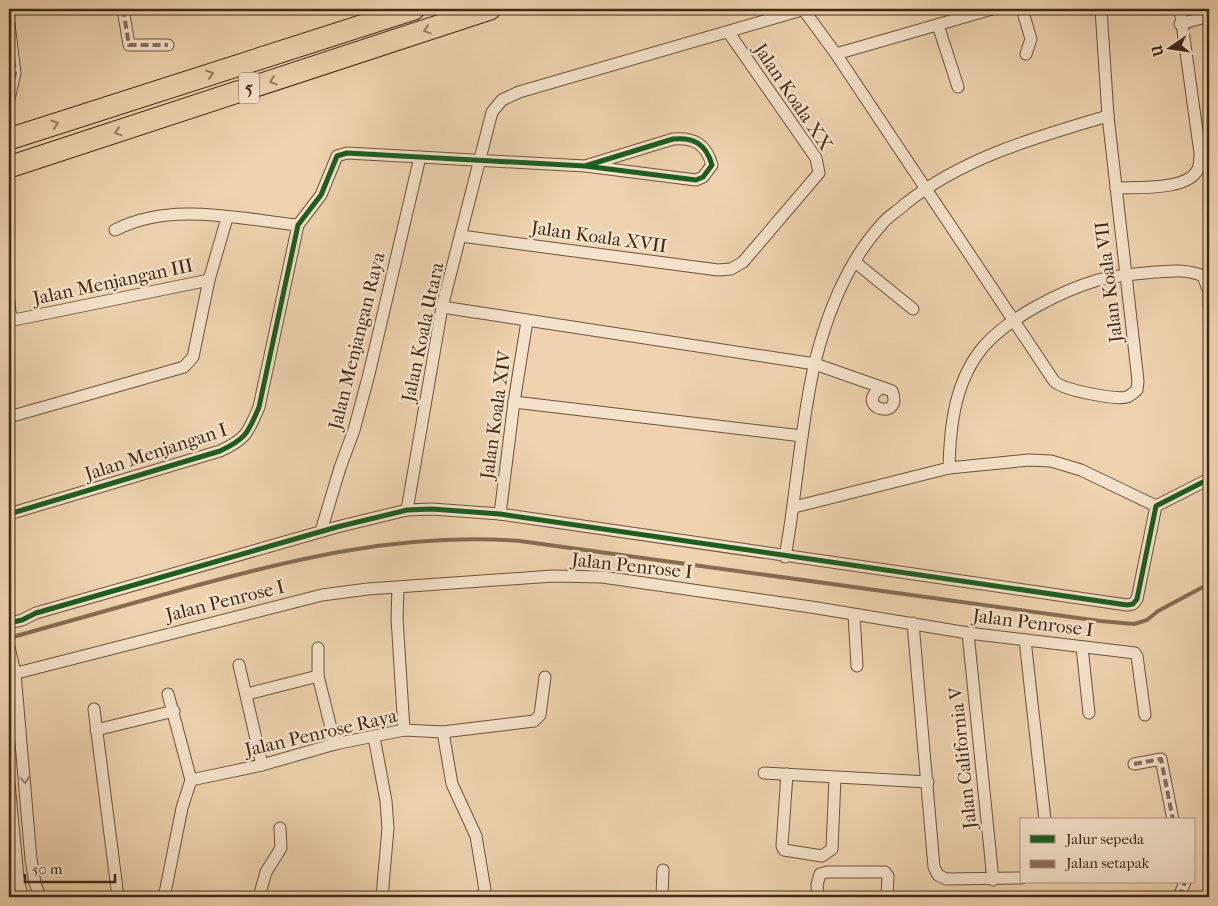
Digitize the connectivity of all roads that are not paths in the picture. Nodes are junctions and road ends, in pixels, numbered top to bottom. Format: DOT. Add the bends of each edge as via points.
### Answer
graph roads {
  1 [pos="123,9"];
  2 [pos="414,9"];
  3 [pos="490,9"];
  4 [pos="804,9"];
  5 [pos="992,9"];
  6 [pos="1022,9"];
  7 [pos="1101,9"];
  8 [pos="1180,9"];
  9 [pos="1209,16"];
  10 [pos="9,24"];
  11 [pos="1180,24"];
  12 [pos="938,25"];
  13 [pos="729,33"];
  14 [pos="168,45"];
  15 [pos="836,54"];
  16 [pos="1026,54"];
  17 [pos="958,87"];
  18 [pos="9,99"];
  19 [pos="1108,116"];
  20 [pos="9,139"];
  21 [pos="420,157"];
  22 [pos="478,162"];
  23 [pos="585,166"];
  24 [pos="9,167"];
  25 [pos="925,188"];
  26 [pos="1116,188"];
  27 [pos="227,218"];
  28 [pos="298,225"];
  29 [pos="115,230"];
  30 [pos="461,236"];
  31 [pos="855,262"];
  32 [pos="731,269"];
  33 [pos="1125,274"];
  34 [pos="209,280"];
  35 [pos="9,302"];
  36 [pos="1209,306"];
  37 [pos="442,307"];
  38 [pos="913,308"];
  39 [pos="1014,320"];
  40 [pos="527,321"];
  41 [pos="815,364"];
  42 [pos="879,388"];
  43 [pos="514,402"];
  44 [pos="9,417"];
  45 [pos="802,436"];
  46 [pos="949,468"];
  47 [pos="1209,479"];
  48 [pos="1156,506"];
  49 [pos="794,507"];
  50 [pos="407,510"];
  51 [pos="9,514"];
  52 [pos="500,514"];
  53 [pos="321,531"];
  54 [pos="785,557"];
  55 [pos="398,588"];
  56 [pos="36,613"];
  57 [pos="854,615"];
  58 [pos="9,617"];
  59 [pos="9,623"];
  60 [pos="913,623"];
  61 [pos="968,632"];
  62 [pos="1025,640"];
  63 [pos="9,647"];
  64 [pos="1082,647"];
  65 [pos="318,648"];
  66 [pos="238,665"];
  67 [pos="857,666"];
  68 [pos="12,670"];
  69 [pos="318,676"];
  70 [pos="545,677"];
  71 [pos="168,694"];
  72 [pos="247,694"];
  73 [pos="94,709"];
  74 [pos="174,711"];
  75 [pos="1089,713"];
  76 [pos="1145,715"];
  77 [pos="96,730"];
  78 [pos="404,730"];
  79 [pos="443,732"];
  80 [pos="374,737"];
  81 [pos="335,744"];
  82 [pos="262,764"];
  83 [pos="1134,764"];
  84 [pos="764,773"];
  85 [pos="787,774"];
  86 [pos="835,778"];
  87 [pos="191,780"];
  88 [pos="928,782"];
  89 [pos="9,784"];
  90 [pos="1044,818"];
  91 [pos="1172,818"];
  92 [pos="280,828"];
  93 [pos="663,870"];
  94 [pos="1020,878"];
  95 [pos="993,880"];
  96 [pos="1184,884"];
  97 [pos="22,897"];
  98 [pos="40,897"];
  99 [pos="118,897"];
  100 [pos="162,897"];
  101 [pos="260,897"];
  102 [pos="382,897"];
  103 [pos="482,897"];
  104 [pos="663,897"];
  105 [pos="818,897"];
  106 [pos="887,897"];
  107 [pos="1179,897"];
  1 -- 14 [label="street" via="129,45"];
  20 -- 2 [label="highway, 5, one-way"];
  3 -- 24 [label="highway, 5, one-way"];
  4 -- 13 [label="street, Jalan Koala Utara"];
  4 -- 15 [label="street, Jalan Koala VII"];
  5 -- 12 [label="street"];
  6 -- 16 [label="street" via="1031,39"];
  7 -- 19 [label="street, Jalan Koala VII"];
  8 -- 11 [label="street"];
  9 -- 11 [label="street"];
  10 -- 18 [label="street" via="15,73"];
  11 -- 26 [label="street" via="1200,153 1198,168 1190,180 1177,184"];
  12 -- 15 [label="street"];
  12 -- 17 [label="street"];
  13 -- 22 [label="street, Jalan Koala Utara" via="519,92 502,100 492,112"];
  13 -- 32 [label="street, Jalan Koala XX" via="816,158 819,173 750,256"];
  15 -- 25 [label="street, Jalan Koala VII"];
  19 -- 25 [label="street" via="1016,143"];
  19 -- 26 [label="street, Jalan Koala VII"];
  21 -- 22 [label="street"];
  21 -- 28 [label="street" via="347,153 337,156 321,195"];
  21 -- 53 [label="street, Jalan Menjangan Raya" via="369,374"];
  22 -- 23 [label="street"];
  22 -- 30 [label="street, Jalan Koala Utara"];
  23 -- 23 [label="street" via="696,180 703,177 712,165 708,152 687,138 673,139"];
  25 -- 31 [label="street" via="882,223"];
  25 -- 39 [label="street, Jalan Koala VII"];
  26 -- 33 [label="street, Jalan Koala VII"];
  27 -- 28 [label="street"];
  27 -- 29 [label="street" via="194,213 130,224"];
  27 -- 34 [label="street"];
  28 -- 51 [label="street, Jalan Menjangan I" via="259,407 249,430 239,442 220,451"];
  30 -- 32 [label="street, Jalan Koala XVII" via="718,270"];
  30 -- 37 [label="street, Jalan Koala Utara"];
  31 -- 38 [label="street"];
  31 -- 41 [label="street" via="827,323"];
  33 -- 36 [label="street" via="1192,271 1203,276 1209,292"];
  33 -- 39 [label="street" via="1075,289"];
  33 -- 39 [label="street, Jalan Koala VII" via="1138,381 1137,390 1128,397 1117,398 1058,386"];
  34 -- 35 [label="street, Jalan Menjangan III" via="14,320"];
  34 -- 44 [label="street" via="193,356 184,367"];
  37 -- 40 [label="street"];
  37 -- 50 [label="street, Jalan Koala Utara"];
  39 -- 46 [label="street" via="984,346 964,379 955,401"];
  40 -- 41 [label="street"];
  40 -- 43 [label="street, Jalan Koala XIV"];
  41 -- 42 [label="street"];
  41 -- 45 [label="street"];
  43 -- 45 [label="street"];
  43 -- 52 [label="street, Jalan Koala XIV"];
  45 -- 49 [label="street"];
  46 -- 48 [label="street" via="1051,461 1081,470"];
  46 -- 49 [label="street"];
  47 -- 48 [label="street"];
  48 -- 54 [label="street" via="1137,599 1127,606"];
  49 -- 54 [label="street"];
  50 -- 52 [label="street"];
  50 -- 53 [label="street"];
  52 -- 54 [label="street"];
  53 -- 56 [label="street"];
  55 -- 57 [label="street, Jalan Penrose I" via="553,576 602,577"];
  55 -- 68 [label="street, Jalan Penrose I" via="313,597"];
  55 -- 78 [label="street"];
  56 -- 58 [label="street"];
  56 -- 59 [label="street"];
  57 -- 60 [label="street, Jalan Penrose I"];
  57 -- 67 [label="street"];
  60 -- 61 [label="street, Jalan Penrose I"];
  60 -- 88 [label="street"];
  61 -- 62 [label="street, Jalan Penrose I"];
  61 -- 95 [label="street, Jalan California V"];
  62 -- 64 [label="street, Jalan Penrose I"];
  62 -- 90 [label="street"];
  63 -- 68 [label="street"];
  64 -- 75 [label="street"];
  64 -- 76 [label="street, Jalan Penrose I" via="1137,656"];
  65 -- 69 [label="street"];
  66 -- 72 [label="street"];
  68 -- 98 [label="street, one-way" via="32,859"];
  69 -- 72 [label="street"];
  69 -- 81 [label="street"];
  70 -- 79 [label="street, Jalan Penrose Raya" via="540,715 534,721"];
  71 -- 74 [label="street"];
  72 -- 82 [label="street"];
  73 -- 77 [label="street"];
  74 -- 77 [label="street"];
  74 -- 87 [label="street"];
  77 -- 99 [label="street"];
  78 -- 79 [label="street, Jalan Penrose Raya"];
  78 -- 80 [label="street, Jalan Penrose Raya"];
  79 -- 103 [label="street" via="452,784 476,836 485,890"];
  80 -- 81 [label="street, Jalan Penrose Raya"];
  80 -- 102 [label="street" via="388,828"];
  81 -- 82 [label="street, Jalan Penrose Raya"];
  82 -- 87 [label="street, Jalan Penrose Raya"];
  83 -- 91 [label="street" via="1161,759"];
  84 -- 85 [label="street"];
  85 -- 86 [label="street"];
  85 -- 86 [label="street" via="782,846 784,850 822,856 832,849"];
  86 -- 88 [label="street"];
  87 -- 100 [label="street"];
  88 -- 95 [label="street" via="934,867 938,875 946,879"];
  89 -- 97 [label="street"];
  92 -- 101 [label="street" via="281,848 266,872"];
  93 -- 104 [label="street"];
  94 -- 95 [label="street"];
  96 -- 107 [label="street"];
  105 -- 106 [label="street" via="820,874 885,872 888,876"];
}
